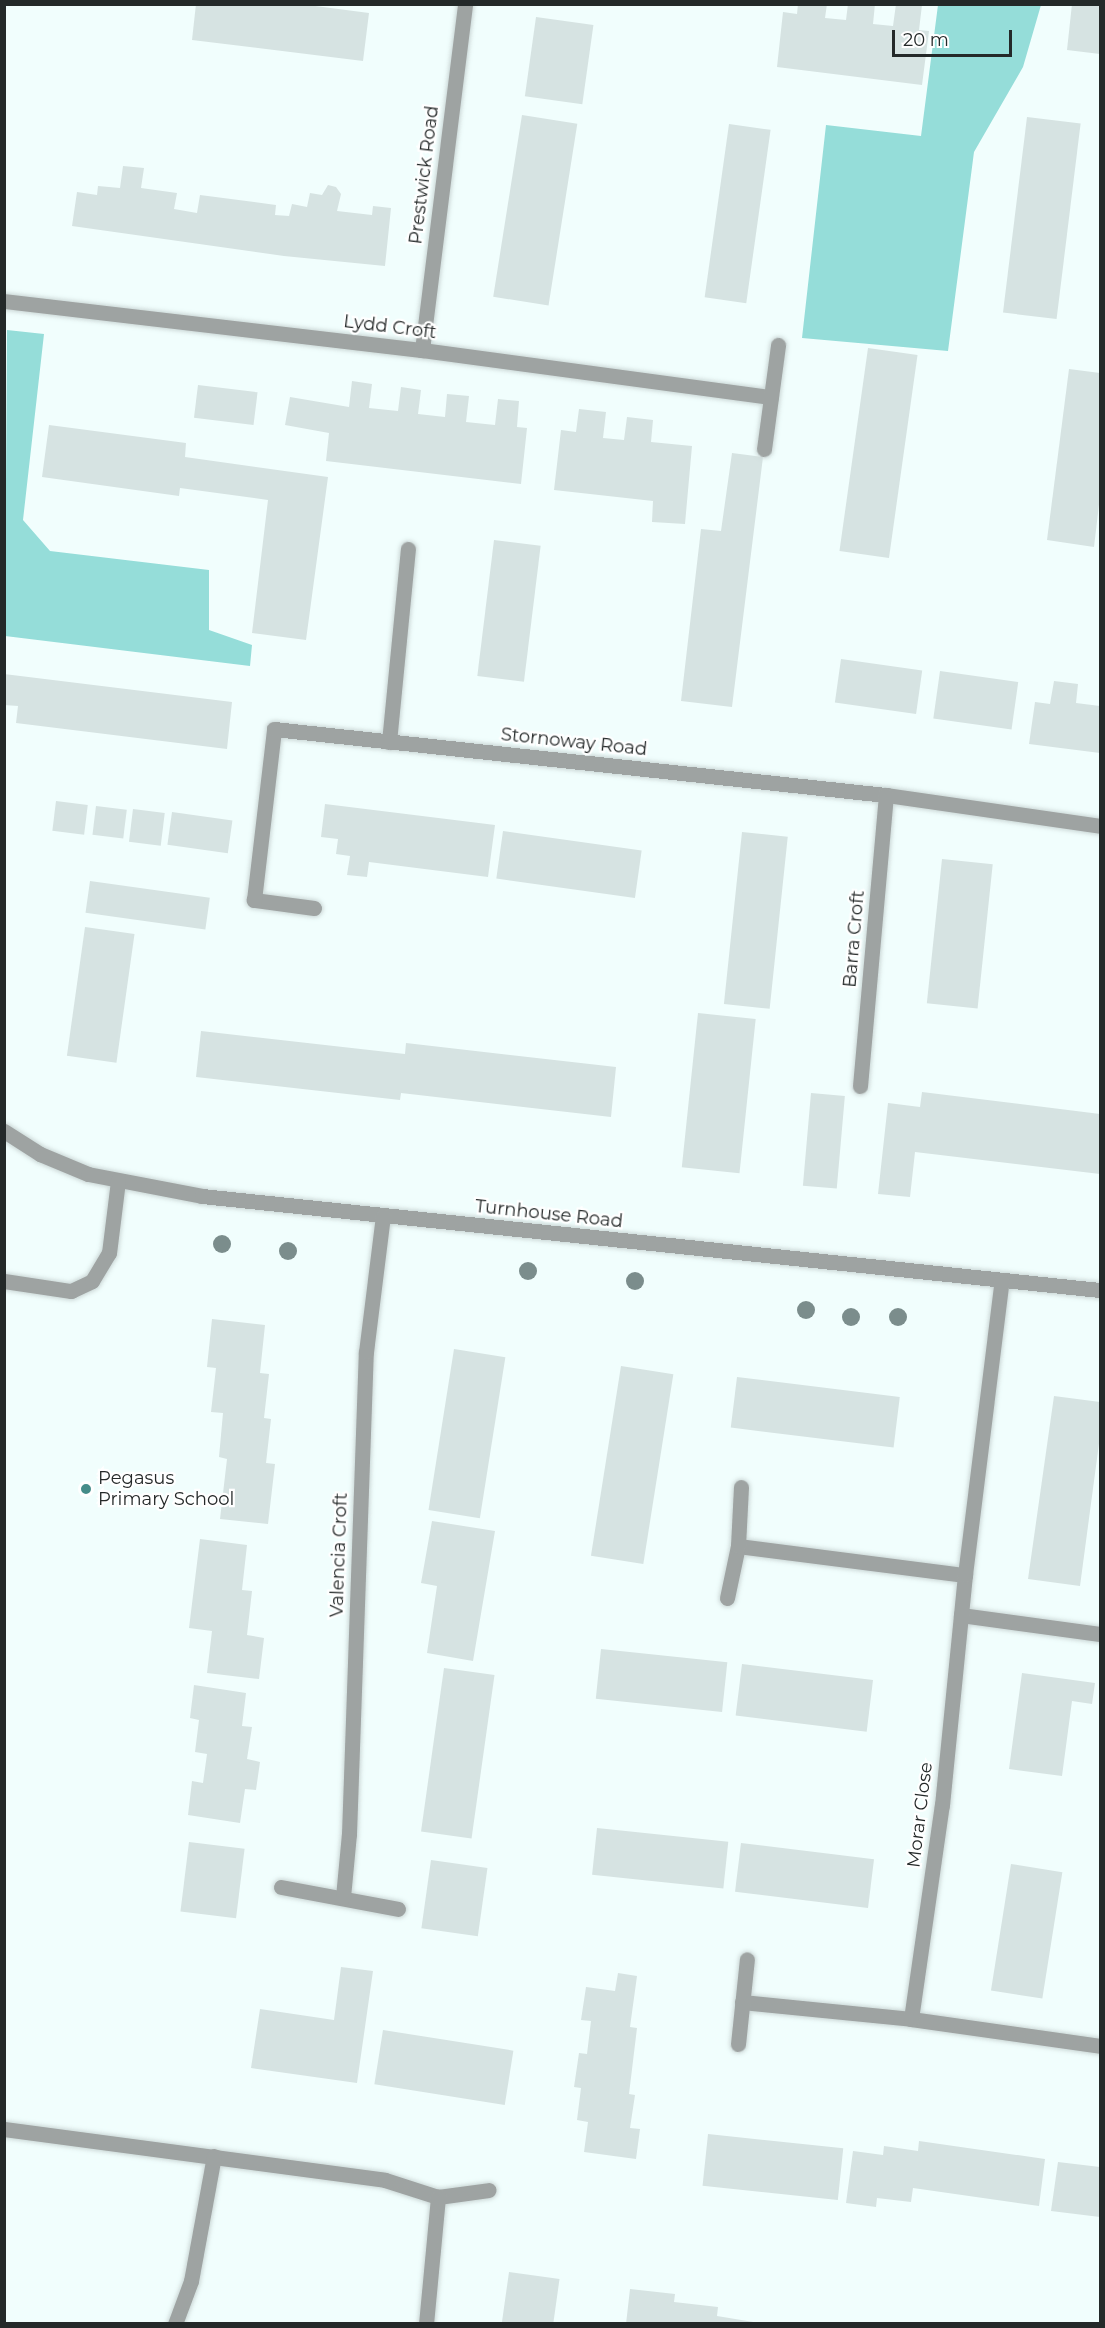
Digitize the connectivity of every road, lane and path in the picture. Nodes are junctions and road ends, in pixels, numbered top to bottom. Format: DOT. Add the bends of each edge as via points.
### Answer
graph roads {
  1 [pos="465,4"];
  2 [pos="4,301"];
  3 [pos="778,345"];
  4 [pos="422,350"];
  5 [pos="771,397"];
  6 [pos="764,449"];
  7 [pos="408,549"];
  8 [pos="390,742"];
  9 [pos="886,795"];
  10 [pos="1101,826"];
  11 [pos="314,908"];
  12 [pos="860,1086"];
  13 [pos="4,1131"];
  14 [pos="118,1180"];
  15 [pos="383,1216"];
  16 [pos="1002,1280"];
  17 [pos="4,1281"];
  18 [pos="1101,1290"];
  19 [pos="741,1487"];
  20 [pos="738,1545"];
  21 [pos="965,1575"];
  22 [pos="727,1598"];
  23 [pos="961,1615"];
  24 [pos="1101,1634"];
  25 [pos="281,1887"];
  26 [pos="343,1897"];
  27 [pos="398,1909"];
  28 [pos="747,1959"];
  29 [pos="742,2002"];
  30 [pos="911,2019"];
  31 [pos="738,2044"];
  32 [pos="1101,2046"];
  33 [pos="4,2129"];
  34 [pos="214,2156"];
  35 [pos="489,2190"];
  36 [pos="438,2198"];
  37 [pos="175,2324"];
  38 [pos="426,2324"];
  1 -- 4 [label="street, Prestwick Road"];
  2 -- 4 [label="street, Lydd Croft"];
  3 -- 5 [label="street"];
  4 -- 5 [label="street, Lydd Croft"];
  5 -- 6 [label="street"];
  7 -- 8 [label="street"];
  8 -- 9 [label="street, Stornoway Road"];
  8 -- 11 [label="street, Stornoway Road" via="274,729 254,900"];
  9 -- 10 [label="street, Stornoway Road"];
  9 -- 12 [label="street, Barra Croft"];
  13 -- 14 [label="street, Turnhouse Road" via="40,1155"];
  14 -- 15 [label="street, Turnhouse Road" via="202,1196"];
  14 -- 17 [label="street" via="109,1253 92,1281 71,1291"];
  15 -- 16 [label="street, Turnhouse Road"];
  15 -- 26 [label="street, Valencia Croft" via="366,1352 349,1834"];
  16 -- 18 [label="street, Turnhouse Road"];
  16 -- 21 [label="street, Morar Close"];
  19 -- 20 [label="street"];
  20 -- 21 [label="street"];
  20 -- 22 [label="street"];
  21 -- 23 [label="street, Morar Close"];
  23 -- 24 [label="street"];
  23 -- 30 [label="street, Morar Close" via="942,1804"];
  25 -- 26 [label="street"];
  26 -- 27 [label="street"];
  28 -- 29 [label="street"];
  29 -- 30 [label="street"];
  29 -- 31 [label="street"];
  30 -- 32 [label="street"];
  33 -- 34 [label="street"];
  34 -- 36 [label="street" via="384,2180"];
  34 -- 37 [label="street" via="191,2281"];
  35 -- 36 [label="street"];
  36 -- 38 [label="street"];
}
